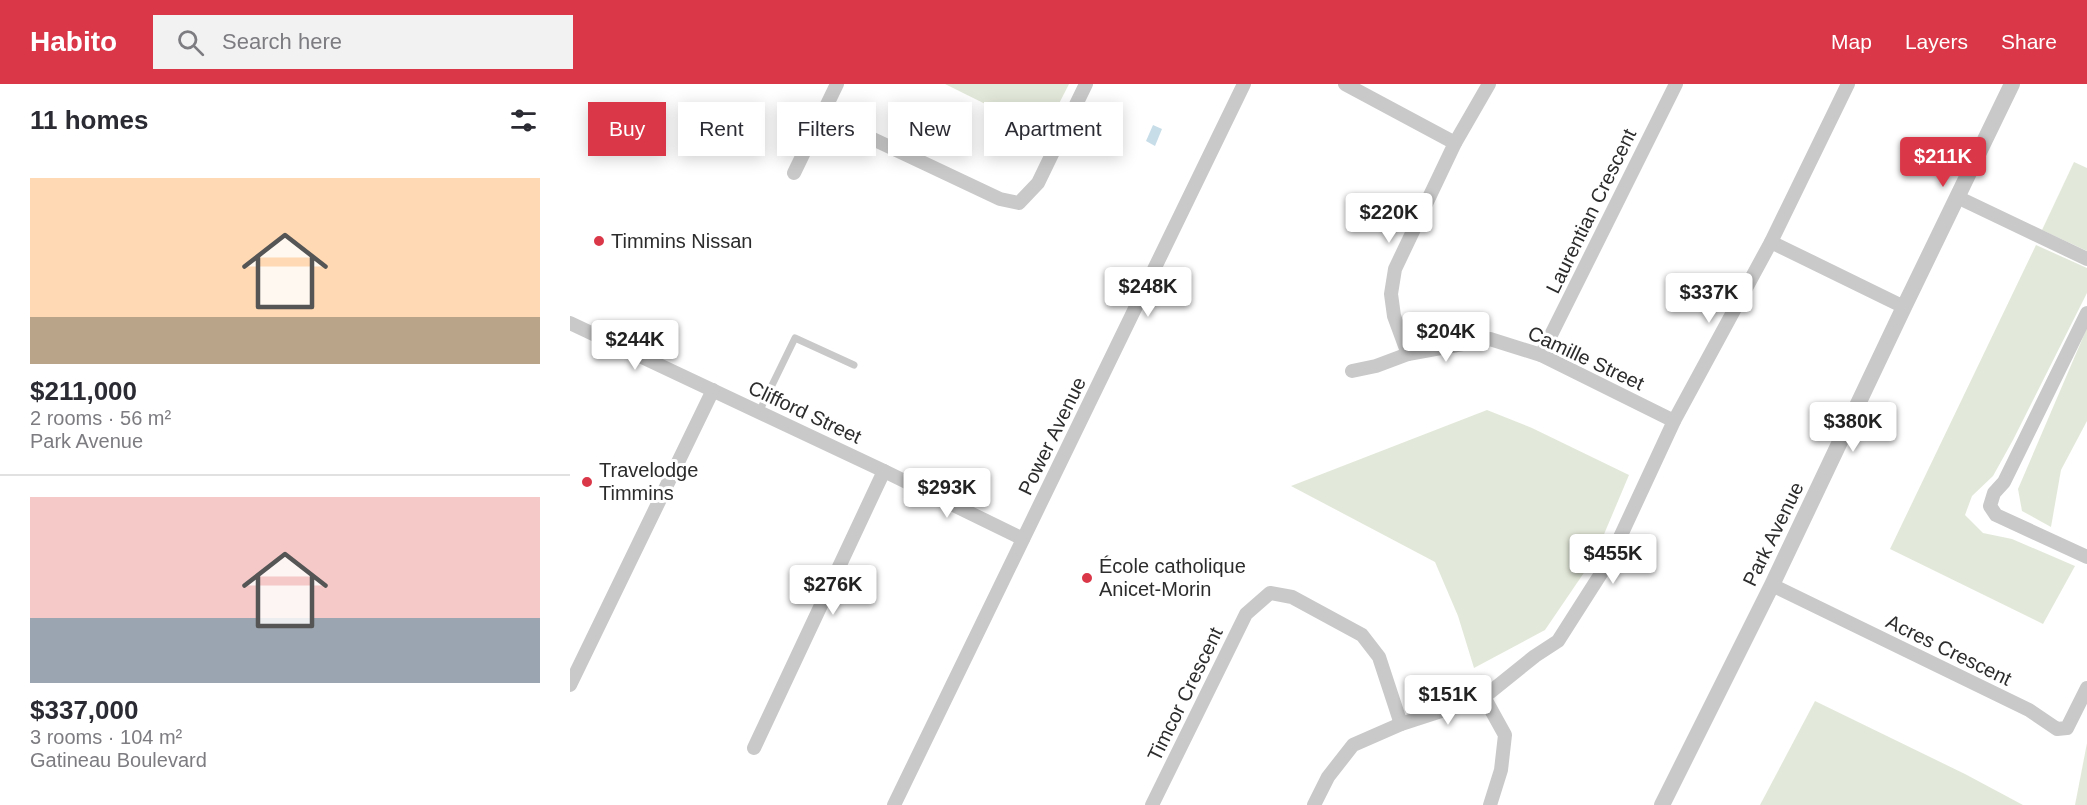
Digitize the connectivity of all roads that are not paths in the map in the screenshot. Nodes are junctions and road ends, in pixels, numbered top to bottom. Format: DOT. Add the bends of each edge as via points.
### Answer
graph roads {
  1 [pos="837,84"];
  2 [pos="1086,84"];
  3 [pos="1244,84"];
  4 [pos="1345,84"];
  5 [pos="1489,84"];
  6 [pos="1676,84"];
  7 [pos="1848,84"];
  8 [pos="2012,84"];
  9 [pos="828,102"];
  10 [pos="876,140"];
  11 [pos="1455,143"];
  12 [pos="802,156"];
  13 [pos="794,173"];
  14 [pos="1957,197"];
  15 [pos="1771,242"];
  16 [pos="2087,259"];
  17 [pos="1904,307"];
  18 [pos="2087,313"];
  19 [pos="570,323"];
  20 [pos="1408,354"];
  21 [pos="1541,355"];
  22 [pos="854,365"];
  23 [pos="1352,371"];
  24 [pos="713,390"];
  25 [pos="759,412"];
  26 [pos="1674,421"];
  27 [pos="884,471"];
  28 [pos="1023,539"];
  29 [pos="2087,557"];
  30 [pos="1772,585"];
  31 [pos="570,685"];
  32 [pos="2087,688"];
  33 [pos="1484,697"];
  34 [pos="1401,724"];
  35 [pos="754,748"];
  36 [pos="894,805"];
  37 [pos="1152,805"];
  38 [pos="1314,805"];
  39 [pos="1490,805"];
  40 [pos="1662,805"];
  1 -- 9 [label="street"];
  2 -- 10 [label="street" via="1038,183 1018,203 1000,199"];
  3 -- 28 [label="street, Power Avenue"];
  4 -- 11 [label="street"];
  5 -- 11 [label="street"];
  6 -- 21 [label="street, Laurentian Crescent"];
  7 -- 15 [label="street"];
  8 -- 14 [label="street, Park Avenue"];
  11 -- 20 [label="street" via="1395,269 1391,294 1394,316"];
  12 -- 13 [label="street"];
  14 -- 16 [label="street"];
  14 -- 17 [label="street, Park Avenue"];
  15 -- 17 [label="street"];
  15 -- 26 [label="street"];
  17 -- 30 [label="street, Park Avenue"];
  18 -- 29 [label="street" via="1990,506 1996,515"];
  19 -- 24 [label="street, Clifford Street"];
  20 -- 21 [label="street, Camille Street" via="1490,339"];
  20 -- 23 [label="street, Camille Street"];
  21 -- 26 [label="street, Camille Street"];
  22 -- 25 [label="lane" via="795,338"];
  24 -- 25 [label="street, Clifford Street"];
  24 -- 31 [label="street"];
  25 -- 27 [label="street, Clifford Street"];
  26 -- 33 [label="street" via="1609,561 1558,641"];
  27 -- 28 [label="street, Clifford Street"];
  27 -- 35 [label="street"];
  28 -- 36 [label="street, Power Avenue"];
  30 -- 32 [label="street, Acres Crescent" via="2029,710 2057,729 2067,728"];
  30 -- 40 [label="street, Park Avenue"];
  33 -- 34 [label="street"];
  33 -- 39 [label="street" via="1505,735 1502,770"];
  34 -- 37 [label="street, Timcor Crescent" via="1379,657 1362,635 1292,597 1270,593 1246,614"];
  34 -- 38 [label="street" via="1353,745 1328,777"];
}
